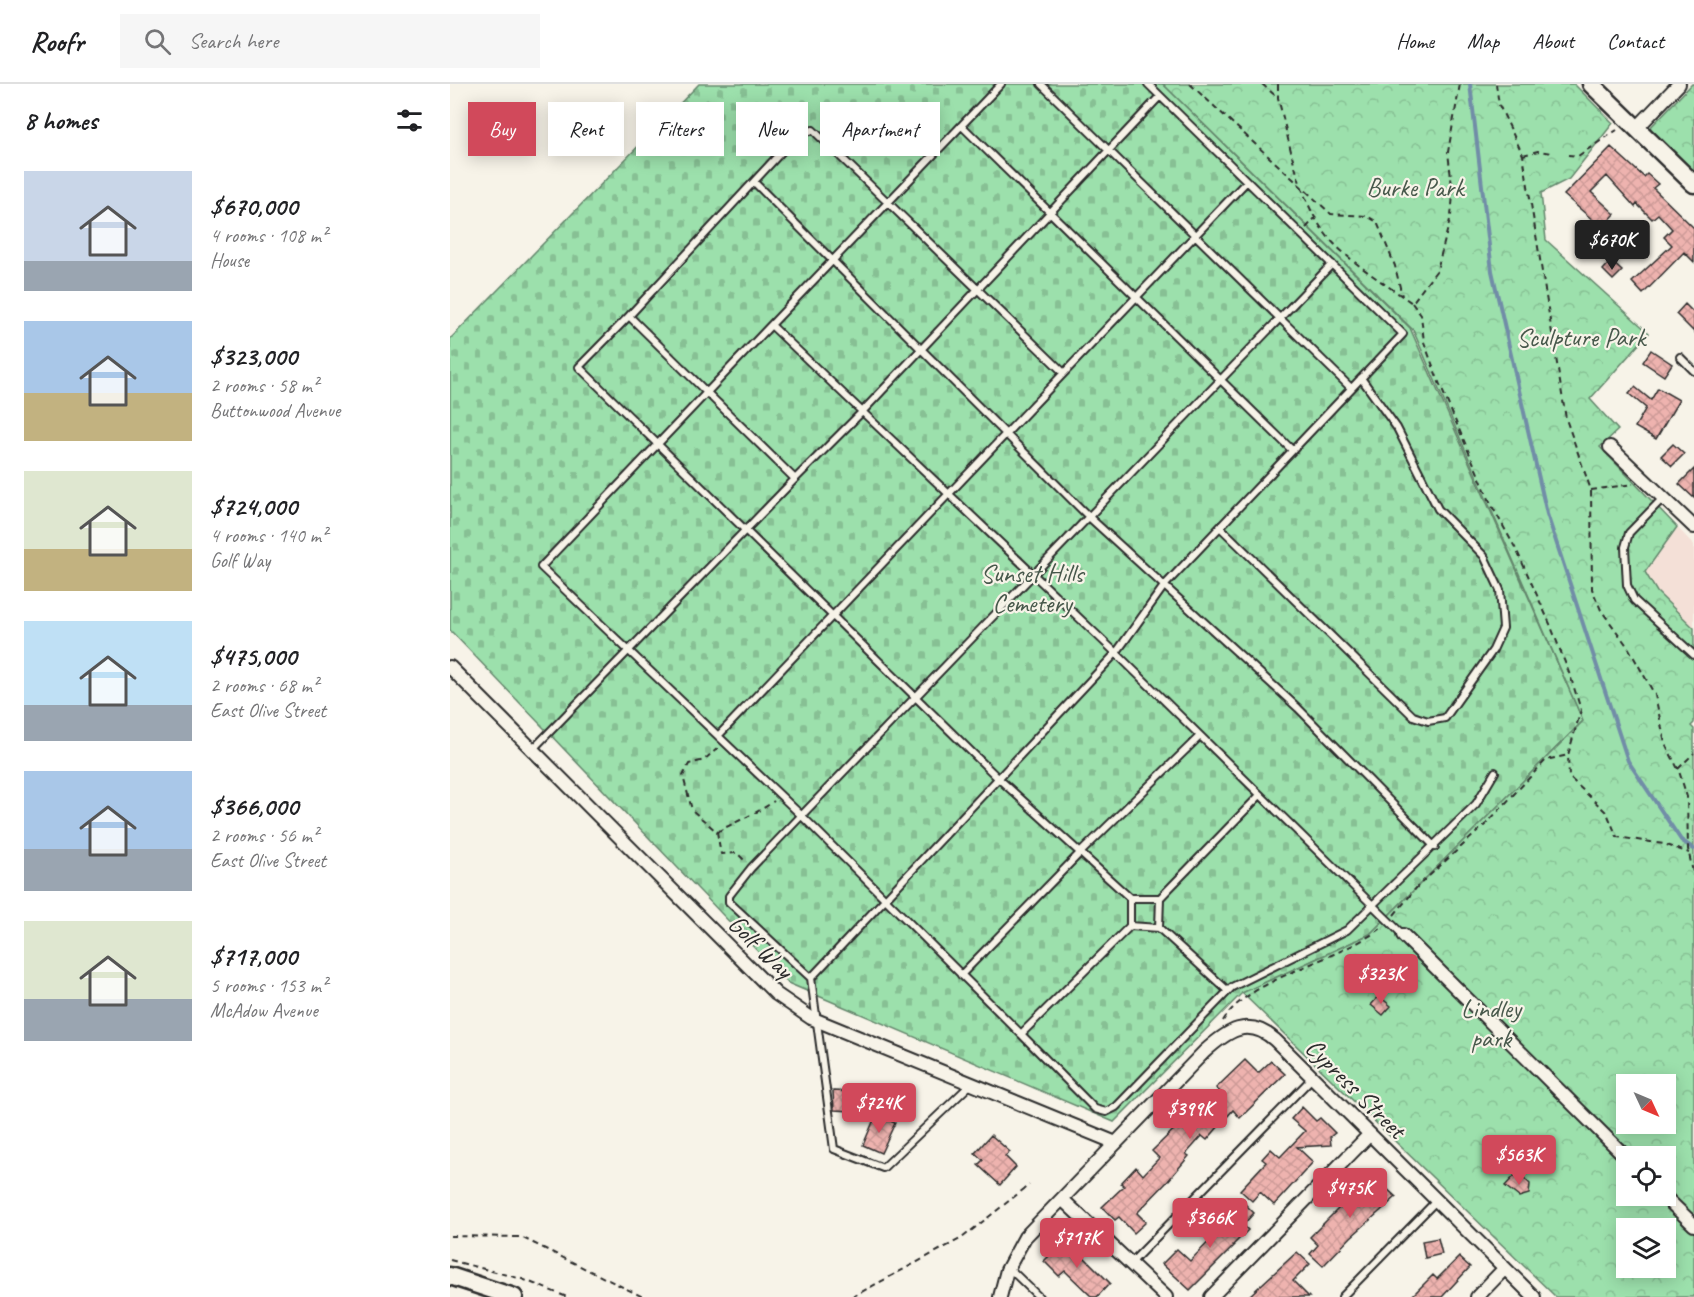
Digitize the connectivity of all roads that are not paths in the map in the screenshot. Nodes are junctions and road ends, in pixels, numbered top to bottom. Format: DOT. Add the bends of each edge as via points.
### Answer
graph roads {
  1 [pos="1001,84"];
  2 [pos="1041,84"];
  3 [pos="1148,84"];
  4 [pos="1591,84"];
  5 [pos="1679,84"];
  6 [pos="1160,96"];
  7 [pos="962,126"];
  8 [pos="1637,128"];
  9 [pos="1108,150"];
  10 [pos="1247,181"];
  11 [pos="754,182"];
  12 [pos="1694,183"];
  13 [pos="889,201"];
  14 [pos="1050,212"];
  15 [pos="1195,235"];
  16 [pos="832,261"];
  17 [pos="1332,264"];
  18 [pos="978,289"];
  19 [pos="1136,297"];
  20 [pos="629,316"];
  21 [pos="1280,318"];
  22 [pos="771,325"];
  23 [pos="921,350"];
  24 [pos="1680,357"];
  25 [pos="1694,371"];
  26 [pos="1064,373"];
  27 [pos="1361,378"];
  28 [pos="1221,380"];
  29 [pos="1351,388"];
  30 [pos="707,392"];
  31 [pos="862,412"];
  32 [pos="1006,434"];
  33 [pos="657,444"];
  34 [pos="1610,447"];
  35 [pos="1293,450"];
  36 [pos="795,479"];
  37 [pos="948,494"];
  38 [pos="1663,498"];
  39 [pos="1089,517"];
  40 [pos="1220,527"];
  41 [pos="1694,527"];
  42 [pos="746,529"];
  43 [pos="1033,574"];
  44 [pos="1164,586"];
  45 [pos="833,615"];
  46 [pos="628,651"];
  47 [pos="1116,653"];
  48 [pos="1694,655"];
  49 [pos="450,667"];
  50 [pos="916,698"];
  51 [pos="718,736"];
  52 [pos="1200,736"];
  53 [pos="533,749"];
  54 [pos="1495,772"];
  55 [pos="998,778"];
  56 [pos="1260,795"];
  57 [pos="802,816"];
  58 [pos="1435,847"];
  59 [pos="1080,853"];
  60 [pos="1130,898"];
  61 [pos="1160,898"];
  62 [pos="886,899"];
  63 [pos="1374,906"];
  64 [pos="1130,926"];
  65 [pos="1159,928"];
  66 [pos="1403,935"];
  67 [pos="961,975"];
  68 [pos="811,978"];
  69 [pos="1228,991"];
  70 [pos="816,1020"];
  71 [pos="1021,1034"];
  72 [pos="1314,1077"];
  73 [pos="970,1084"];
  74 [pos="1370,1134"];
  75 [pos="1116,1143"];
  76 [pos="1616,1147"];
  77 [pos="1062,1199"];
  78 [pos="1437,1200"];
  79 [pos="1675,1206"];
  80 [pos="1694,1225"];
  81 [pos="1130,1264"];
  82 [pos="1008,1267"];
  83 [pos="1505,1268"];
  84 [pos="450,1276"];
  85 [pos="514,1297"];
  86 [pos="1000,1297"];
  87 [pos="1039,1297"];
  88 [pos="1166,1297"];
  89 [pos="1211,1297"];
  90 [pos="1342,1297"];
  91 [pos="1477,1297"];
  92 [pos="1534,1297"];
  1 -- 7 [label="lane"];
  2 -- 9 [label="lane"];
  3 -- 6 [label="lane"];
  4 -- 8 [label="street"];
  5 -- 8 [label="street"];
  6 -- 9 [label="lane"];
  6 -- 10 [label="lane"];
  7 -- 13 [label="lane"];
  7 -- 14 [label="lane"];
  8 -- 12 [label="street"];
  9 -- 14 [label="lane"];
  9 -- 15 [label="lane"];
  10 -- 15 [label="lane"];
  10 -- 17 [label="lane"];
  11 -- 13 [label="lane" via="798,134 813,130"];
  11 -- 16 [label="lane"];
  11 -- 20 [label="lane"];
  13 -- 16 [label="lane"];
  13 -- 18 [label="lane"];
  14 -- 18 [label="lane"];
  14 -- 19 [label="lane"];
  15 -- 19 [label="lane"];
  15 -- 21 [label="lane"];
  16 -- 22 [label="lane"];
  16 -- 23 [label="lane"];
  17 -- 21 [label="lane"];
  17 -- 27 [label="lane" via="1403,334"];
  18 -- 23 [label="lane"];
  18 -- 26 [label="lane"];
  19 -- 26 [label="lane"];
  19 -- 28 [label="lane"];
  20 -- 30 [label="lane"];
  20 -- 33 [label="lane" via="579,367"];
  21 -- 28 [label="lane"];
  21 -- 29 [label="lane"];
  22 -- 30 [label="lane"];
  22 -- 31 [label="lane"];
  23 -- 31 [label="lane"];
  23 -- 32 [label="lane"];
  24 -- 25 [label="lane"];
  26 -- 32 [label="lane"];
  27 -- 29 [label="lane"];
  27 -- 40 [label="lane" via="1397,428 1438,509 1484,556 1500,590 1503,628 1493,650 1445,718 1428,721 1413,716"];
  28 -- 35 [label="lane"];
  28 -- 39 [label="lane"];
  29 -- 35 [label="lane"];
  30 -- 33 [label="lane"];
  30 -- 36 [label="lane"];
  31 -- 36 [label="lane"];
  31 -- 37 [label="lane"];
  32 -- 37 [label="lane"];
  32 -- 39 [label="lane"];
  33 -- 42 [label="lane"];
  33 -- 46 [label="lane" via="541,567"];
  34 -- 38 [label="street"];
  35 -- 40 [label="lane"];
  36 -- 42 [label="lane"];
  37 -- 43 [label="lane"];
  37 -- 45 [label="lane"];
  38 -- 41 [label="street"];
  38 -- 48 [label="lane" via="1629,533 1625,547 1627,585 1634,600"];
  39 -- 43 [label="lane"];
  39 -- 44 [label="lane"];
  40 -- 44 [label="lane"];
  42 -- 45 [label="lane"];
  42 -- 46 [label="lane"];
  43 -- 47 [label="lane"];
  43 -- 50 [label="lane"];
  44 -- 47 [label="lane"];
  44 -- 58 [label="lane" via="1298,708"];
  45 -- 50 [label="lane"];
  45 -- 51 [label="lane"];
  46 -- 51 [label="lane"];
  46 -- 53 [label="lane"];
  47 -- 52 [label="lane"];
  47 -- 55 [label="lane"];
  49 -- 53 [label="street, Golf Way"];
  50 -- 55 [label="lane"];
  50 -- 57 [label="lane"];
  51 -- 57 [label="lane"];
  52 -- 56 [label="lane"];
  52 -- 59 [label="lane"];
  53 -- 70 [label="street, Golf Way" via="776,994"];
  54 -- 58 [label="lane" via="1476,804"];
  55 -- 59 [label="lane"];
  55 -- 62 [label="lane"];
  56 -- 61 [label="lane"];
  56 -- 63 [label="lane"];
  57 -- 62 [label="lane"];
  57 -- 68 [label="lane" via="752,868 729,896 729,902"];
  58 -- 63 [label="lane"];
  59 -- 60 [label="lane"];
  59 -- 67 [label="lane"];
  60 -- 61 [label="lane"];
  60 -- 64 [label="lane"];
  61 -- 65 [label="lane"];
  62 -- 67 [label="lane"];
  62 -- 68 [label="lane"];
  63 -- 66 [label="lane"];
  63 -- 69 [label="lane" via="1347,930"];
  64 -- 65 [label="lane"];
  64 -- 71 [label="lane"];
  65 -- 69 [label="lane"];
  66 -- 76 [label="street"];
  67 -- 71 [label="lane"];
  68 -- 70 [label="lane"];
  69 -- 71 [label="lane" via="1116,1107 1106,1112 1095,1109"];
  70 -- 73 [label="street, Golf Way"];
  70 -- 73 [label="lane" via="834,1149 883,1168"];
  72 -- 74 [label="street, Cypress Street"];
  72 -- 75 [label="street, Cypress Street" via="1258,1028 1225,1033"];
  72 -- 81 [label="lane"];
  73 -- 75 [label="street, Golf Way"];
  74 -- 78 [label="street, Cypress Street"];
  74 -- 89 [label="street"];
  75 -- 77 [label="street"];
  77 -- 81 [label="street"];
  77 -- 82 [label="street" via="1025,1237"];
  78 -- 83 [label="street, Cypress Street"];
  78 -- 90 [label="lane"];
  79 -- 80 [label="street"];
  81 -- 88 [label="street"];
  82 -- 86 [label="street"];
  82 -- 87 [label="lane"];
  83 -- 91 [label="street"];
  83 -- 92 [label="street, Cypress Street"];
  84 -- 85 [label="street"];
}
